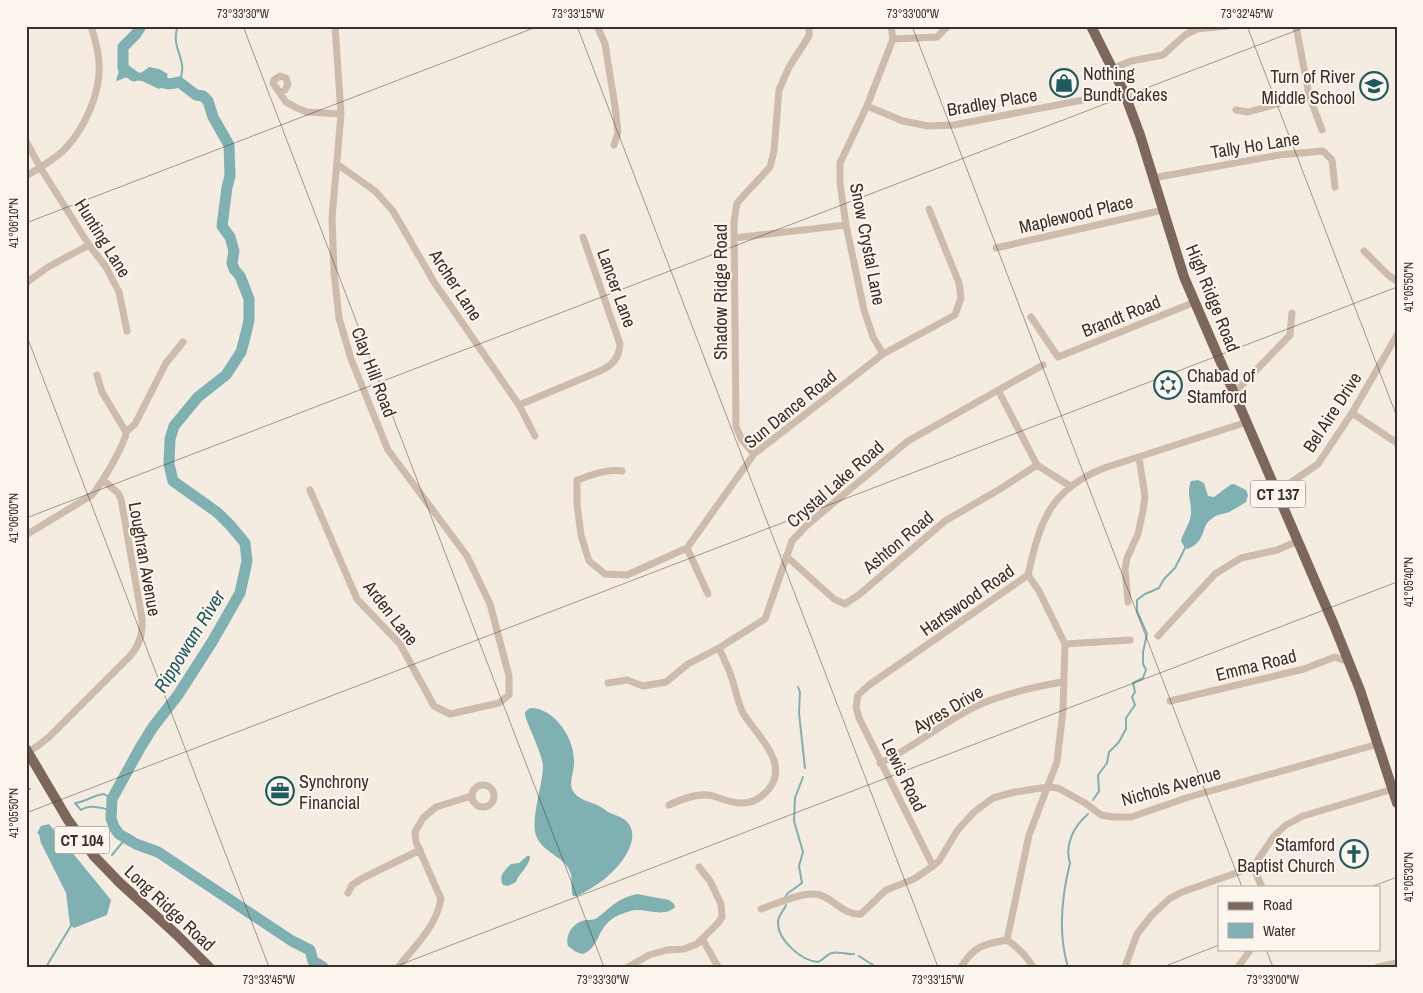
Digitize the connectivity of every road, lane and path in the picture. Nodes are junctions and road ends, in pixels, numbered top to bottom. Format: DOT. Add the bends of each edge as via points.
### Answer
graph roads {
  1 [pos="91,26"];
  2 [pos="335,26"];
  3 [pos="597,26"];
  4 [pos="809,26"];
  5 [pos="890,26"];
  6 [pos="948,26"];
  7 [pos="1092,26"];
  8 [pos="1226,26"];
  9 [pos="1296,26"];
  10 [pos="893,39"];
  11 [pos="1114,68"];
  12 [pos="281,92"];
  13 [pos="1124,92"];
  14 [pos="1309,95"];
  15 [pos="867,106"];
  16 [pos="1236,110"];
  17 [pos="340,114"];
  18 [pos="1322,130"];
  19 [pos="26,141"];
  20 [pos="614,144"];
  21 [pos="337,164"];
  22 [pos="40,167"];
  23 [pos="26,176"];
  24 [pos="1153,178"];
  25 [pos="1335,187"];
  26 [pos="930,209"];
  27 [pos="1163,210"];
  28 [pos="846,225"];
  29 [pos="583,237"];
  30 [pos="734,238"];
  31 [pos="89,245"];
  32 [pos="996,248"];
  33 [pos="1364,251"];
  34 [pos="1397,281"];
  35 [pos="26,283"];
  36 [pos="1195,302"];
  37 [pos="1292,314"];
  38 [pos="1031,317"];
  39 [pos="127,331"];
  40 [pos="1397,335"];
  41 [pos="183,342"];
  42 [pos="883,354"];
  43 [pos="1043,365"];
  44 [pos="97,375"];
  45 [pos="998,390"];
  46 [pos="1234,393"];
  47 [pos="518,405"];
  48 [pos="1352,413"];
  49 [pos="1247,422"];
  50 [pos="126,432"];
  51 [pos="535,436"];
  52 [pos="1397,443"];
  53 [pos="754,454"];
  54 [pos="1139,458"];
  55 [pos="1037,465"];
  56 [pos="622,471"];
  57 [pos="103,480"];
  58 [pos="1070,486"];
  59 [pos="310,490"];
  60 [pos="1277,492"];
  61 [pos="26,535"];
  62 [pos="1298,541"];
  63 [pos="688,548"];
  64 [pos="786,556"];
  65 [pos="1028,575"];
  66 [pos="708,594"];
  67 [pos="1128,602"];
  68 [pos="1158,636"];
  69 [pos="1130,640"];
  70 [pos="1064,644"];
  71 [pos="719,648"];
  72 [pos="1347,658"];
  73 [pos="1062,682"];
  74 [pos="608,683"];
  75 [pos="509,695"];
  76 [pos="858,695"];
  77 [pos="1170,701"];
  78 [pos="1378,744"];
  79 [pos="27,750"];
  80 [pos="880,763"];
  81 [pos="1048,787"];
  82 [pos="1393,789"];
  83 [pos="471,796"];
  84 [pos="1397,803"];
  85 [pos="669,805"];
  86 [pos="420,850"];
  87 [pos="933,866"];
  88 [pos="1254,866"];
  89 [pos="699,867"];
  90 [pos="1262,886"];
  91 [pos="348,893"];
  92 [pos="761,909"];
  93 [pos="703,940"];
  94 [pos="1007,940"];
  95 [pos="1250,950"];
  96 [pos="1397,963"];
  97 [pos="209,967"];
  98 [pos="398,967"];
  99 [pos="628,967"];
  100 [pos="718,967"];
  101 [pos="961,967"];
  102 [pos="1033,967"];
  103 [pos="1125,967"];
  104 [pos="1238,967"];
  105 [pos="1378,967"];
  1 -- 22 [label="street" via="100,66 95,97 85,123 64,150"];
  2 -- 17 [label="street, Clay Hill Road"];
  3 -- 20 [label="street" via="605,44 615,106 618,133"];
  4 -- 30 [label="street, Shadow Ridge Road" via="809,36 779,90 770,166 737,203"];
  5 -- 10 [label="street"];
  6 -- 10 [label="street" via="937,37"];
  7 -- 11 [label="main road, High Ridge Road / CT 137"];
  8 -- 11 [label="street" via="1197,29 1163,55 1130,61"];
  9 -- 14 [label="street"];
  10 -- 15 [label="street, Snow Crystal Lane"];
  11 -- 13 [label="main road, High Ridge Road / CT 137"];
  12 -- 17 [label="street" via="286,102 297,108"];
  13 -- 15 [label="street, Bradley Place" via="954,125 928,126 903,121"];
  13 -- 24 [label="main road, High Ridge Road / CT 137"];
  14 -- 16 [label="street" via="1248,112"];
  14 -- 18 [label="street"];
  15 -- 28 [label="street, Snow Crystal Lane" via="840,163"];
  17 -- 21 [label="street, Clay Hill Road"];
  19 -- 22 [label="street, Hunting Lane"];
  21 -- 47 [label="street, Archer Lane" via="375,191 393,211 434,282"];
  21 -- 75 [label="street, Clay Hill Road" via="332,218 334,272 339,318 350,359 388,450 467,556 477,576 490,604 509,676"];
  22 -- 23 [label="street"];
  22 -- 31 [label="street, Hunting Lane"];
  24 -- 25 [label="street, Tally Ho Lane" via="1279,155 1323,151 1332,160"];
  24 -- 27 [label="main road, High Ridge Road / CT 137"];
  26 -- 42 [label="street, Sun Dance Road" via="959,283 961,298 954,315"];
  27 -- 32 [label="street, Maplewood Place"];
  27 -- 36 [label="main road, High Ridge Road / CT 137"];
  28 -- 30 [label="street"];
  28 -- 42 [label="street, Snow Crystal Lane" via="864,310"];
  29 -- 47 [label="street, Lancer Lane" via="620,344 617,358 600,371"];
  30 -- 53 [label="street, Shadow Ridge Road" via="736,427"];
  31 -- 35 [label="street"];
  31 -- 39 [label="street, Hunting Lane" via="119,292"];
  33 -- 34 [label="street"];
  36 -- 38 [label="street, Brandt Road" via="1058,357"];
  36 -- 46 [label="main road, High Ridge Road / CT 137"];
  37 -- 46 [label="street" via="1290,335"];
  40 -- 48 [label="street, Bel Aire Drive"];
  41 -- 50 [label="street" via="163,368 135,424"];
  42 -- 53 [label="street, Sun Dance Road"];
  43 -- 45 [label="street, Crystal Lake Road"];
  44 -- 50 [label="street" via="102,392"];
  45 -- 55 [label="street"];
  45 -- 64 [label="street, Crystal Lake Road" via="908,441 807,525 792,541"];
  46 -- 49 [label="main road, High Ridge Road / CT 137"];
  47 -- 51 [label="street, Archer Lane"];
  48 -- 52 [label="street"];
  48 -- 60 [label="street, Bel Aire Drive" via="1318,464"];
  49 -- 54 [label="street, Hartswood Road"];
  49 -- 60 [label="main road, High Ridge Road / CT 137"];
  50 -- 57 [label="street" via="124,442"];
  53 -- 63 [label="street, Sun Dance Road"];
  54 -- 58 [label="street, Hartswood Road" via="1088,474"];
  54 -- 67 [label="street" via="1145,496 1139,529 1126,563"];
  55 -- 58 [label="street"];
  55 -- 64 [label="street, Ashton Road" via="945,521 845,604 834,599"];
  56 -- 63 [label="street" via="601,472 577,480 581,535 589,561 605,574 627,575"];
  57 -- 61 [label="street" via="92,495"];
  57 -- 79 [label="street, Loughran Avenue" via="118,493 122,503 142,619 141,637 130,656 49,737"];
  58 -- 65 [label="street, Hartswood Road" via="1047,513 1037,537"];
  59 -- 75 [label="street, Arden Lane" via="357,599 400,644 434,706 450,714 499,703"];
  60 -- 62 [label="main road, High Ridge Road / CT 137"];
  62 -- 68 [label="street" via="1277,550 1241,558 1215,574"];
  62 -- 72 [label="main road, High Ridge Road / CT 137"];
  63 -- 66 [label="street"];
  64 -- 71 [label="street, Crystal Lake Road" via="765,619"];
  65 -- 70 [label="street"];
  65 -- 76 [label="street, Hartswood Road"];
  69 -- 70 [label="street"];
  70 -- 73 [label="street"];
  71 -- 74 [label="street, Crystal Lake Road" via="688,664 666,682 644,686 627,680"];
  71 -- 85 [label="street" via="743,712 769,748 776,774 773,784 756,800 742,804 711,796 694,796"];
  72 -- 77 [label="street, Emma Road" via="1335,657 1304,669"];
  72 -- 78 [label="main road, High Ridge Road / CT 137"];
  73 -- 80 [label="street, Ayres Drive" via="991,700"];
  73 -- 81 [label="street" via="1063,710 1057,762"];
  76 -- 80 [label="street, Lewis Road" via="857,713"];
  78 -- 81 [label="street, Nichols Avenue" via="1189,797 1131,817 1101,815 1058,788"];
  78 -- 82 [label="main road, High Ridge Road / CT 137"];
  79 -- 97 [label="main road, Long Ridge Road / CT 104" via="68,820 94,856"];
  80 -- 87 [label="street, Lewis Road"];
  81 -- 87 [label="street, Nichols Avenue" via="993,798 974,812 957,831"];
  81 -- 94 [label="street" via="1029,835"];
  82 -- 84 [label="main road, High Ridge Road / CT 137"];
  82 -- 88 [label="street" via="1303,816 1286,825 1274,836"];
  83 -- 86 [label="street" via="436,806 423,818 414,832"];
  86 -- 91 [label="street" via="363,878 352,885"];
  86 -- 98 [label="street" via="441,899 435,920"];
  87 -- 92 [label="street, Nichols Avenue" via="922,875 886,890 861,914 851,914 826,897 815,894 801,895"];
  88 -- 90 [label="street"];
  88 -- 103 [label="street" via="1169,899 1137,934"];
  89 -- 93 [label="street" via="710,881 722,911 718,924"];
  93 -- 99 [label="street" via="684,949 650,955"];
  93 -- 100 [label="street"];
  94 -- 101 [label="street" via="975,949"];
  94 -- 102 [label="street" via="1026,956"];
  95 -- 104 [label="street"];
  96 -- 105 [label="street"];
}
